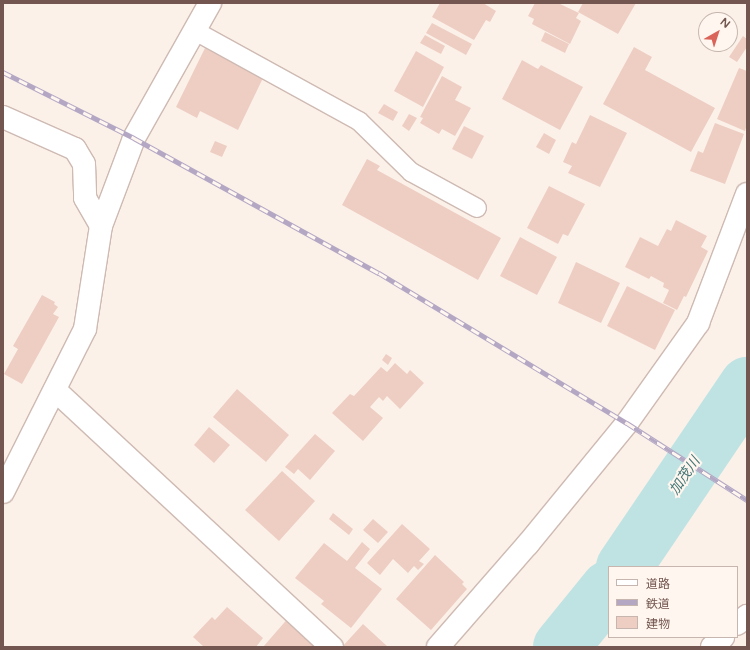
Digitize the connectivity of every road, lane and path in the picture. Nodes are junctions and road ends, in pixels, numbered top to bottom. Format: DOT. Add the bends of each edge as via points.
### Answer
graph roads {
  1 [pos="210,3"];
  2 [pos="195,31"];
  3 [pos="3,117"];
  4 [pos="747,194"];
  5 [pos="477,208"];
  6 [pos="101,226"];
  7 [pos="55,390"];
  8 [pos="3,492"];
  9 [pos="747,616"];
  10 [pos="738,623"];
  11 [pos="722,638"];
  12 [pos="332,647"];
  13 [pos="438,647"];
  14 [pos="712,647"];
  1 -- 2 [label="street"];
  2 -- 5 [label="lane" via="359,121 412,172"];
  2 -- 6 [label="street" via="134,138"];
  3 -- 6 [label="street" via="75,149 84,164 85,198"];
  4 -- 13 [label="street" via="698,323 627,423 528,544"];
  6 -- 7 [label="street" via="85,329"];
  7 -- 8 [label="street"];
  7 -- 12 [label="street"];
  9 -- 10 [label="street"];
  11 -- 14 [label="street"];
}
